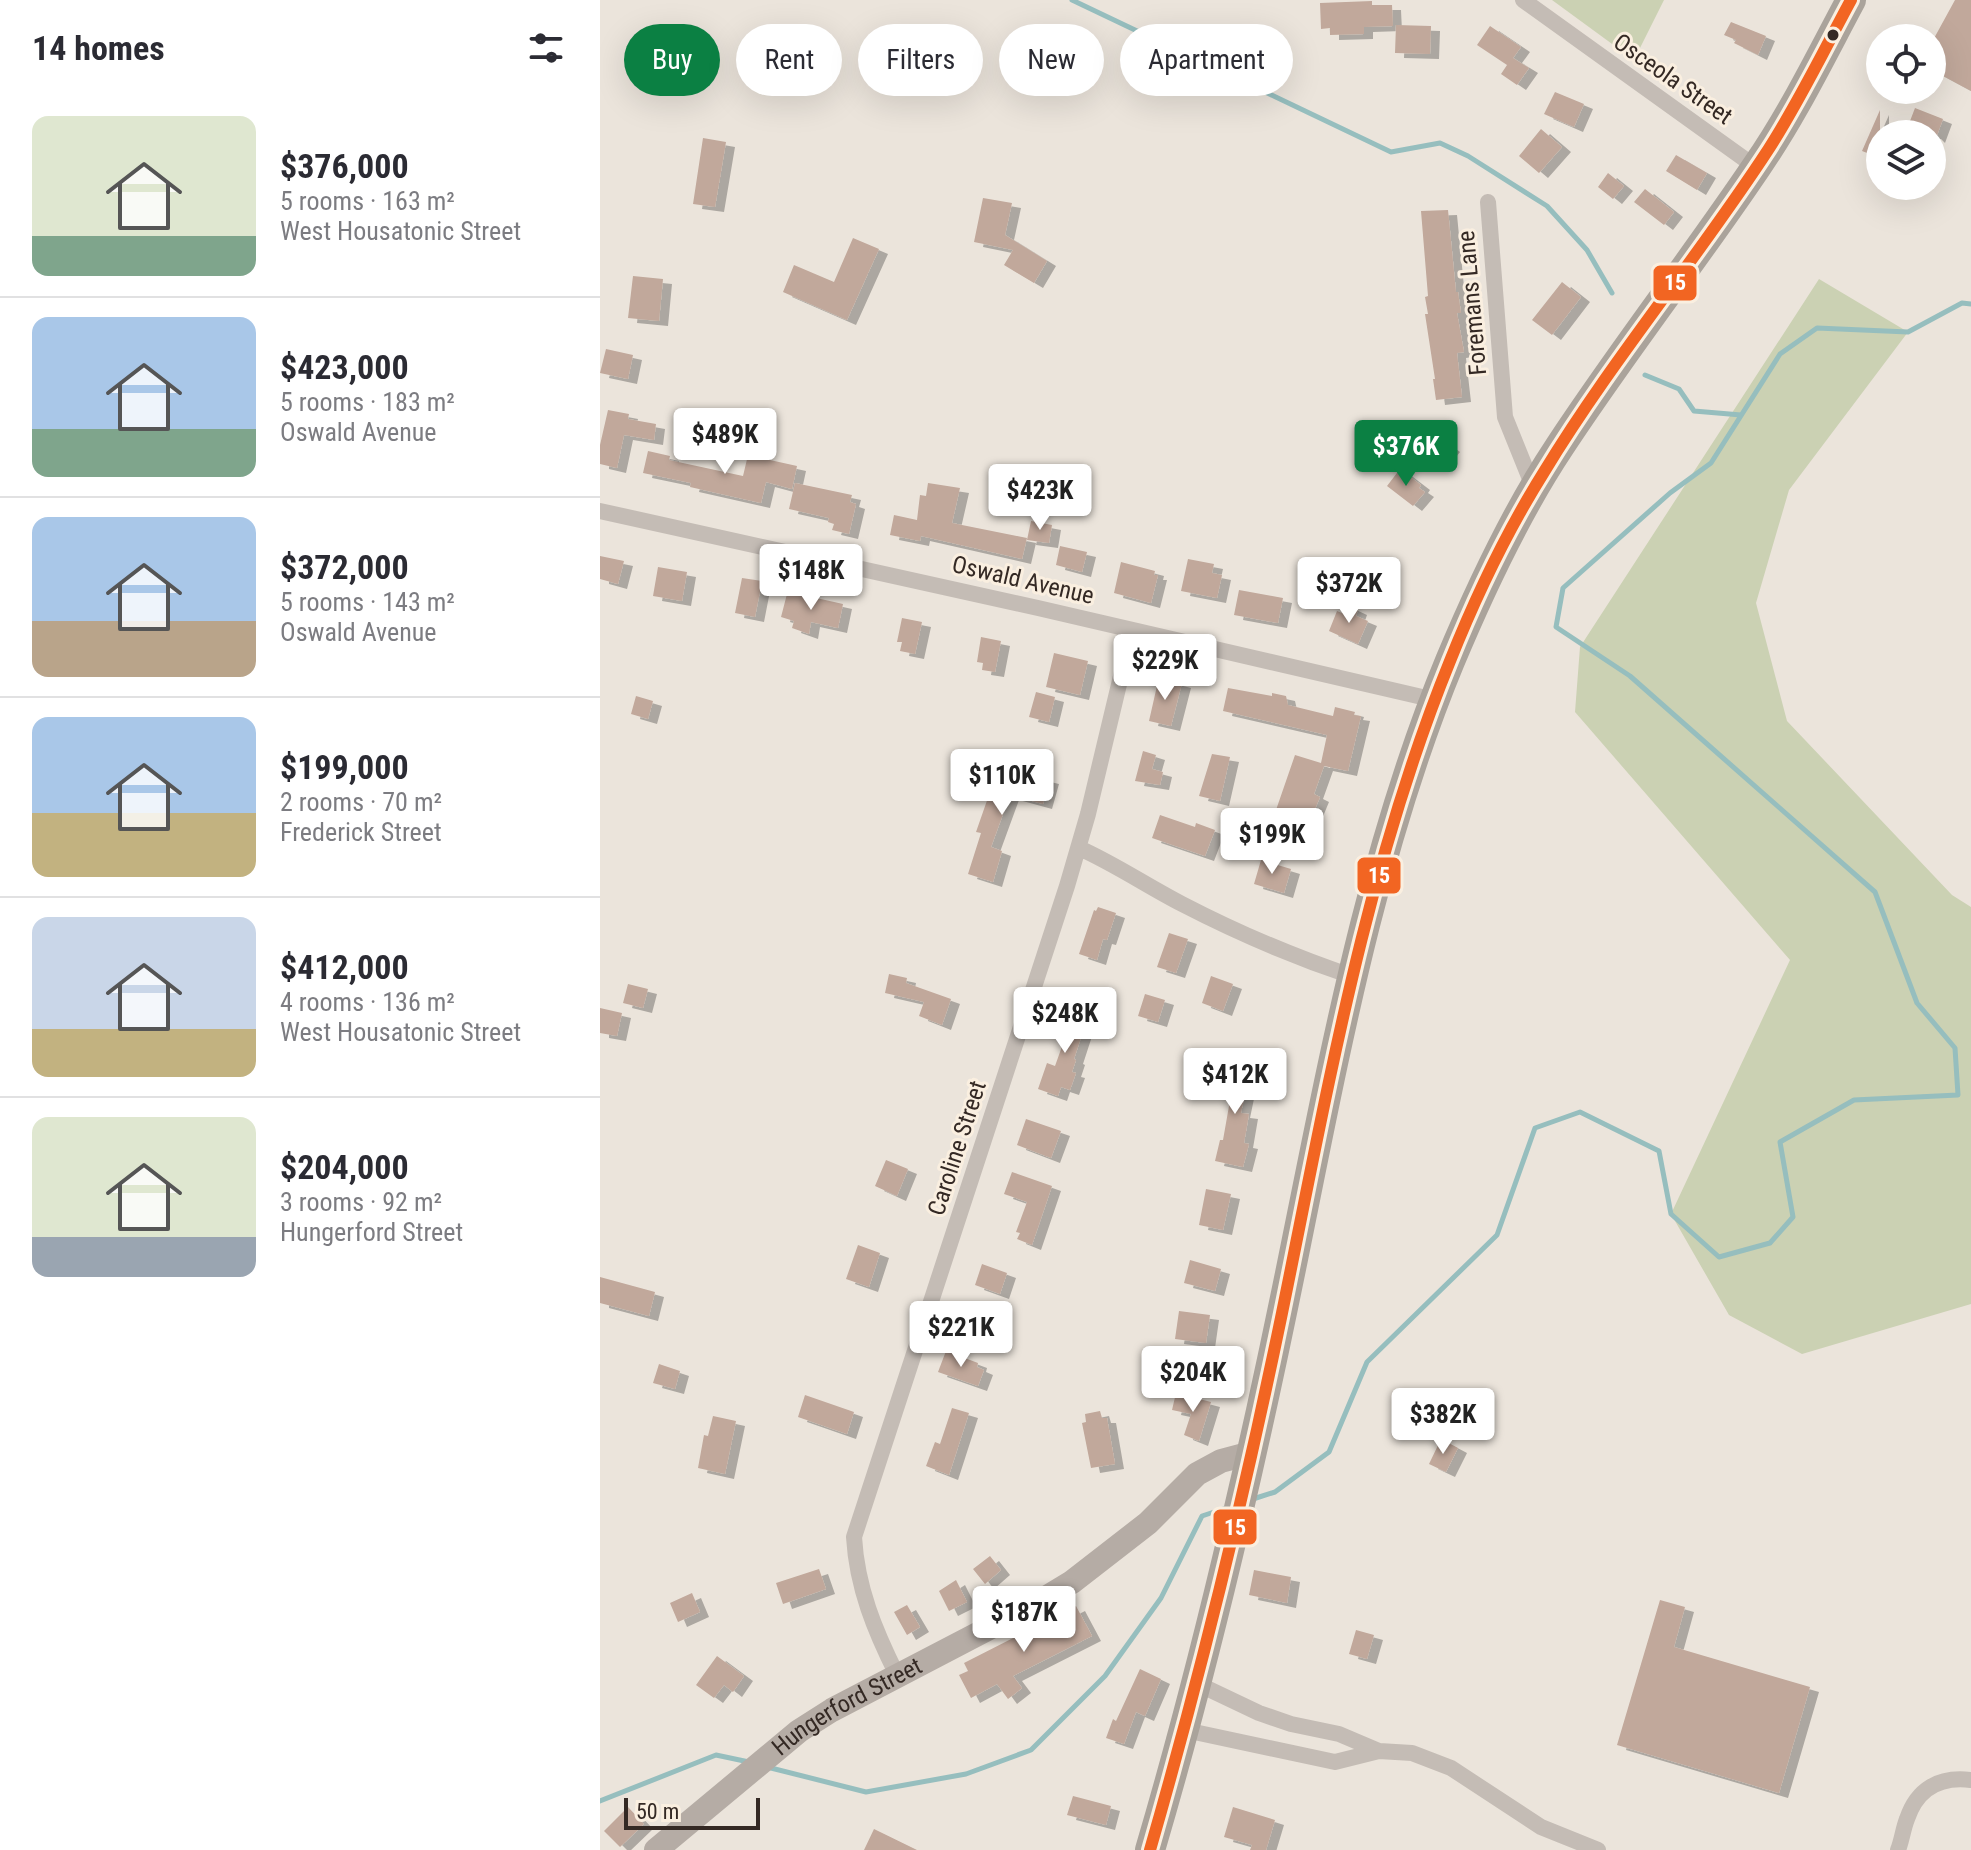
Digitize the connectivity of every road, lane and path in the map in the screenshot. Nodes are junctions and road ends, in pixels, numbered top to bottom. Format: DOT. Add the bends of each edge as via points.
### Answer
graph roads {
  1 [pos="1523,0"];
  2 [pos="1851,0"];
  3 [pos="1757,168"];
  4 [pos="1488,202"];
  5 [pos="1534,489"];
  6 [pos="600,511"];
  7 [pos="1132,630"];
  8 [pos="1435,700"];
  9 [pos="1079,848"];
  10 [pos="1354,977"];
  11 [pos="1249,1464"];
  12 [pos="897,1675"];
  13 [pos="1198,1684"];
  14 [pos="1185,1730"];
  15 [pos="1379,1751"];
  16 [pos="1971,1780"];
  17 [pos="656,1850"];
  18 [pos="1150,1850"];
  19 [pos="1598,1850"];
  20 [pos="1898,1850"];
  1 -- 3 [label="street, Osceola Street"];
  2 -- 3 [label="highway"];
  3 -- 5 [label="highway" via="1622,354"];
  4 -- 5 [label="street, Foremans Lane" via="1505,417"];
  5 -- 8 [label="highway"];
  6 -- 7 [label="street, Oswald Avenue"];
  7 -- 8 [label="street, Oswald Avenue"];
  7 -- 9 [label="street, Caroline Street"];
  8 -- 10 [label="highway" via="1395,816"];
  9 -- 10 [label="street" via="1266,945"];
  9 -- 12 [label="street, Caroline Street" via="854,1537 865,1605"];
  10 -- 11 [label="highway"];
  11 -- 12 [label="street, Hungerford Street" via="1221,1461 1197,1474 1148,1523 1072,1582"];
  11 -- 13 [label="highway"];
  12 -- 17 [label="street, Hungerford Street" via="779,1745"];
  13 -- 14 [label="highway"];
  13 -- 15 [label="street" via="1259,1713 1339,1734"];
  14 -- 15 [label="street" via="1335,1762"];
  14 -- 18 [label="highway"];
  15 -- 19 [label="street" via="1412,1753 1451,1768 1541,1827"];
  16 -- 20 [label="street" via="1943,1781 1924,1789 1907,1817"];
}
